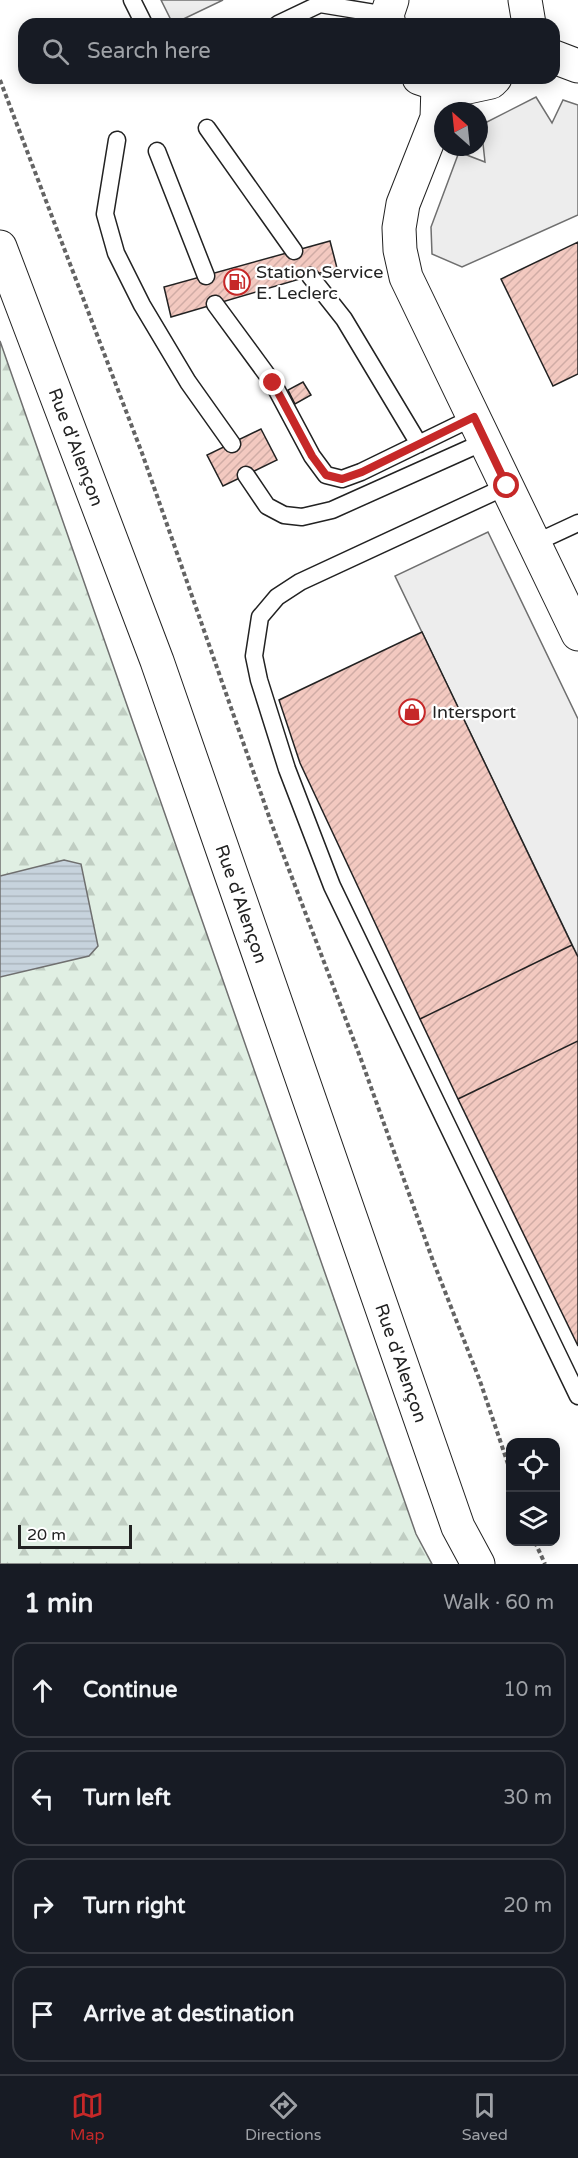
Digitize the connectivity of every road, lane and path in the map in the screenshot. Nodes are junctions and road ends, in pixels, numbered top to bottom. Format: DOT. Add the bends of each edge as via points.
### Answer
graph roads {
  1 [pos="132,0"];
  2 [pos="525,0"];
  3 [pos="389,13"];
  4 [pos="141,18"];
  5 [pos="291,18"];
  6 [pos="528,18"];
  7 [pos="560,59"];
  8 [pos="578,66"];
  9 [pos="429,84"];
  10 [pos="437,84"];
  11 [pos="482,84"];
  12 [pos="207,128"];
  13 [pos="117,140"];
  14 [pos="157,151"];
  15 [pos="0,248"];
  16 [pos="294,251"];
  17 [pos="206,276"];
  18 [pos="310,276"];
  19 [pos="215,304"];
  20 [pos="480,429"];
  21 [pos="232,444"];
  22 [pos="419,444"];
  23 [pos="246,475"];
  24 [pos="507,486"];
  25 [pos="578,523"];
  26 [pos="535,543"];
  27 [pos="578,634"];
  28 [pos="578,1396"];
  29 [pos="537,1546"];
  30 [pos="478,1564"];
  31 [pos="545,1564"];
  1 -- 4 [label="lane"];
  2 -- 6 [label="street"];
  3 -- 5 [label="lane" via="320,4"];
  7 -- 8 [label="street"];
  9 -- 20 [label="street" via="437,118 403,204 400,250 406,277"];
  10 -- 11 [label="street" via="454,90"];
  12 -- 16 [label="lane"];
  13 -- 21 [label="lane" via="105,214 116,254 188,382"];
  14 -- 17 [label="lane"];
  15 -- 30 [label="street, Rue d'Alençon" via="157,661 458,1527"];
  18 -- 22 [label="lane" via="344,319"];
  19 -- 22 [label="lane" via="273,383 326,475 342,479"];
  20 -- 22 [label="lane"];
  20 -- 23 [label="lane" via="332,510 302,517 284,515 267,506"];
  20 -- 24 [label="street"];
  24 -- 26 [label="street"];
  24 -- 28 [label="lane" via="285,592 260,617 254,656 287,769 332,886"];
  25 -- 26 [label="lane"];
  26 -- 27 [label="street"];
  29 -- 31 [label="path"];
}
